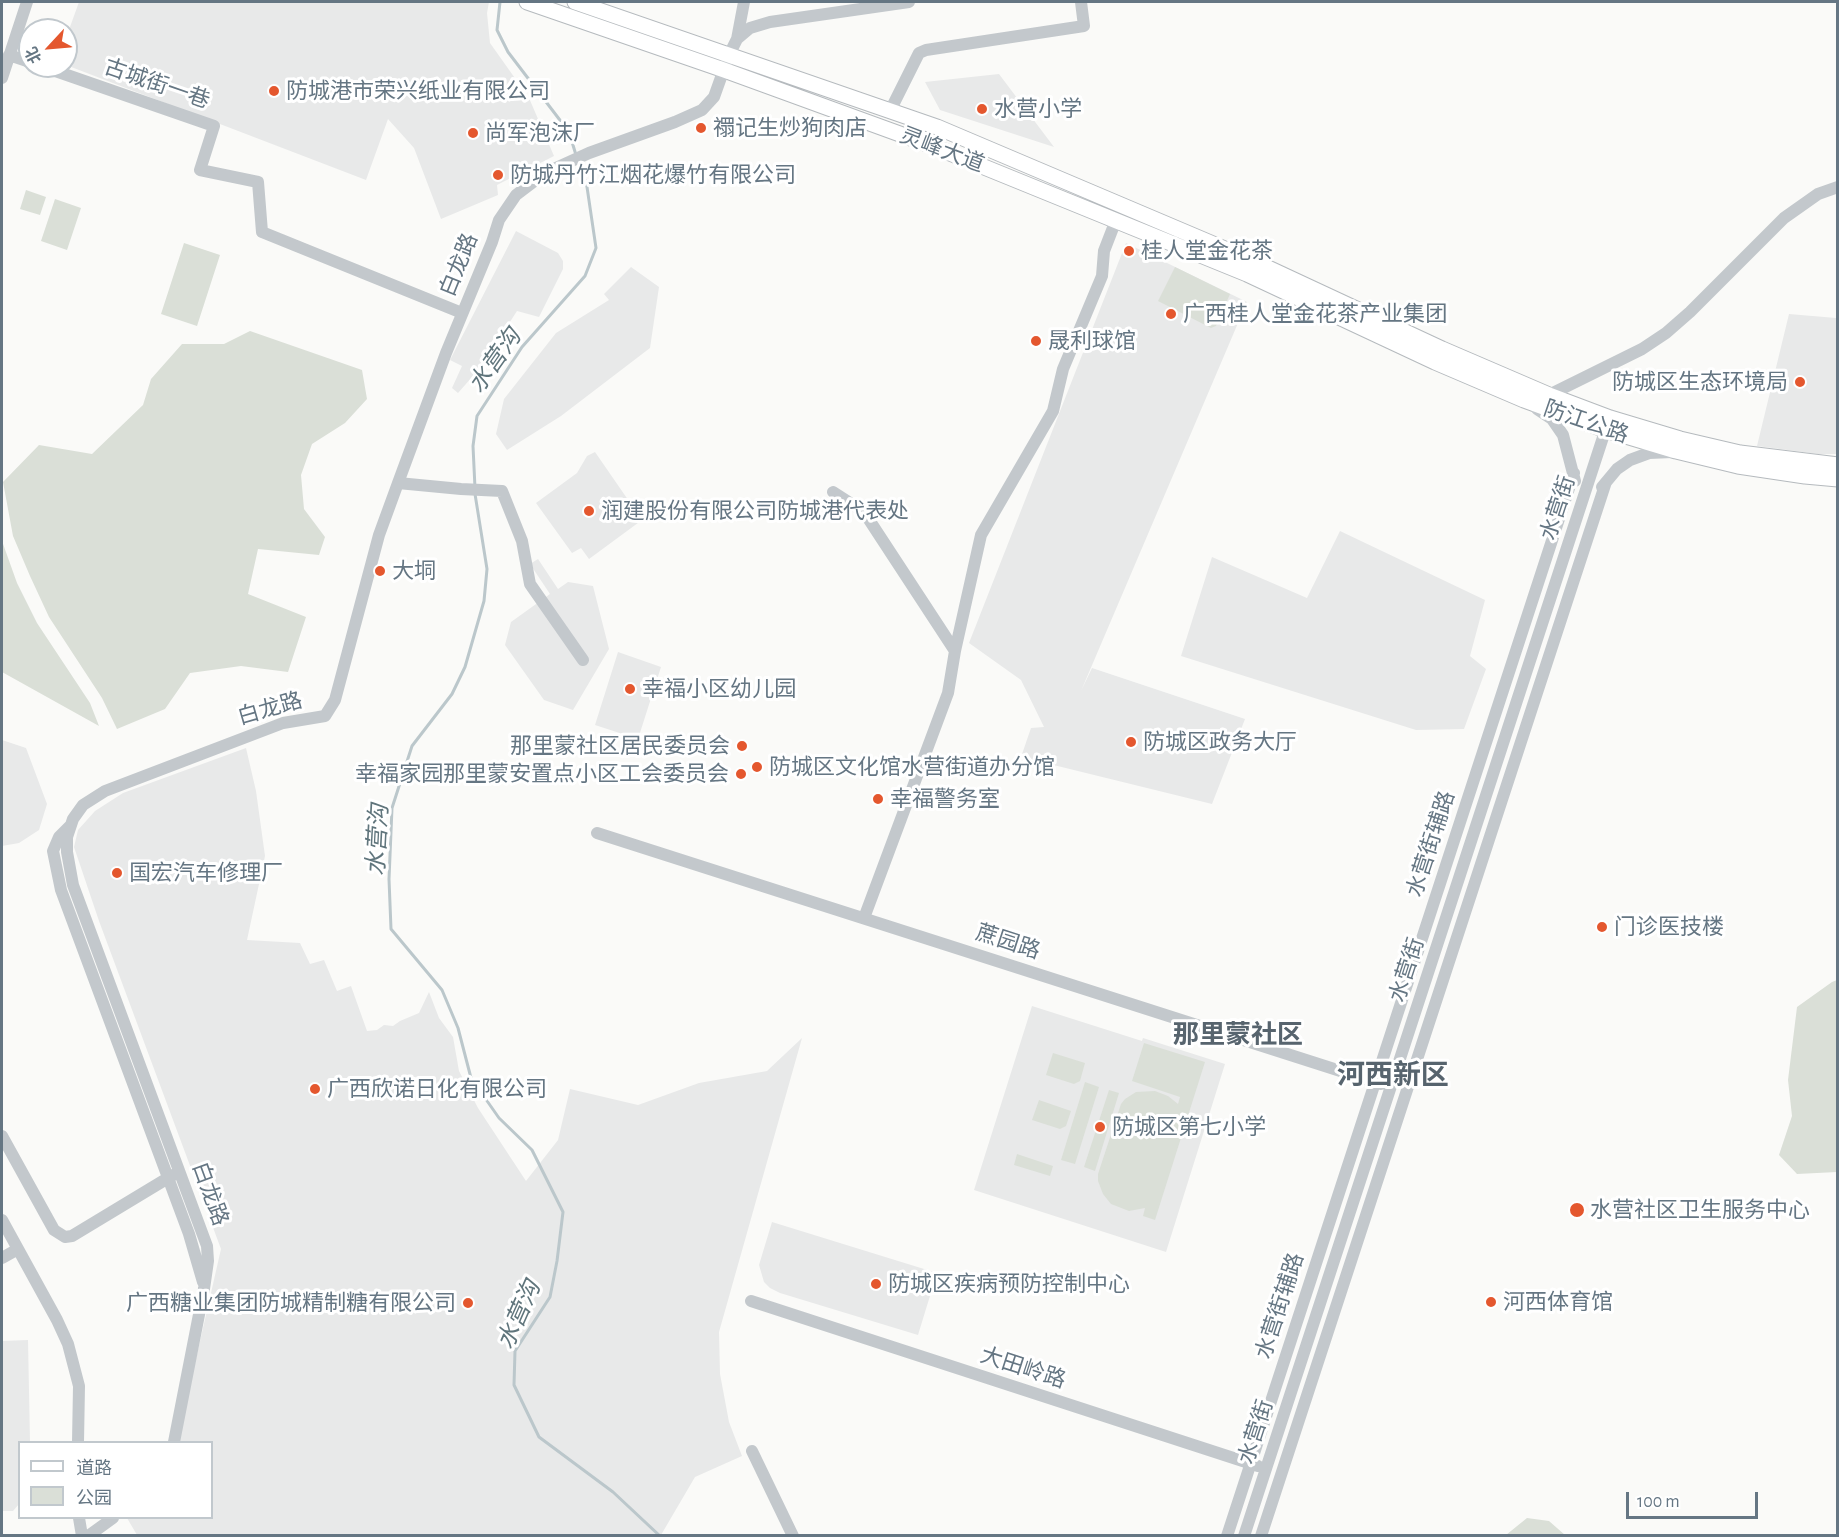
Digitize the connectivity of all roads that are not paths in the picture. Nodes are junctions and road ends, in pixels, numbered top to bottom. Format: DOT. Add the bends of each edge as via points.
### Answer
graph roads {
  1 [pos="27,2"];
  2 [pos="527,2"];
  3 [pos="575,2"];
  4 [pos="744,2"];
  5 [pos="909,2"];
  6 [pos="1081,2"];
  7 [pos="737,39"];
  8 [pos="9,55"];
  9 [pos="729,55"];
  10 [pos="18,58"];
  11 [pos="724,70"];
  12 [pos="2,78"];
  13 [pos="76,78"];
  14 [pos="890,111"];
  15 [pos="1838,187"];
  16 [pos="1116,220"];
  17 [pos="462,313"];
  18 [pos="1350,314"];
  19 [pos="1548,395"];
  20 [pos="1524,400"];
  21 [pos="1608,424"];
  22 [pos="1676,451"];
  23 [pos="1838,465"];
  24 [pos="1574,473"];
  25 [pos="1838,479"];
  26 [pos="1606,482"];
  27 [pos="398,483"];
  28 [pos="833,492"];
  29 [pos="1578,515"];
  30 [pos="955,651"];
  31 [pos="583,660"];
  32 [pos="597,833"];
  33 [pos="864,918"];
  34 [pos="1375,1082"];
  35 [pos="1391,1087"];
  36 [pos="1406,1092"];
  37 [pos="2,1136"];
  38 [pos="174,1175"];
  39 [pos="2,1220"];
  40 [pos="18,1249"];
  41 [pos="2,1258"];
  42 [pos="751,1301"];
  43 [pos="78,1441"];
  44 [pos="174,1441"];
  45 [pos="752,1451"];
  46 [pos="1250,1464"];
  47 [pos="1266,1469"];
  48 [pos="1281,1474"];
  49 [pos="79,1519"];
  50 [pos="112,1519"];
  51 [pos="82,1536"];
  52 [pos="88,1536"];
  53 [pos="793,1536"];
  54 [pos="1227,1536"];
  55 [pos="1244,1536"];
  56 [pos="1262,1536"];
  1 -- 8 [label="street"];
  2 -- 11 [label="main road, 灵峰大道"];
  3 -- 9 [label="main road, 灵峰大道"];
  4 -- 7 [label="street, 白龙路"];
  5 -- 7 [label="street" via="770,22 750,28"];
  6 -- 14 [label="street" via="1084,26 919,53"];
  7 -- 9 [label="street, 白龙路"];
  8 -- 10 [label="street"];
  8 -- 12 [label="street"];
  9 -- 11 [label="street, 白龙路"];
  9 -- 14 [label="main road, 灵峰大道"];
  11 -- 16 [label="main road, 灵峰大道" via="930,145"];
  11 -- 17 [label="street, 白龙路" via="714,97 702,110 589,153 525,187 504,211"];
  13 -- 17 [label="street, 古城街一巷" via="214,126 200,170 258,182 262,232"];
  14 -- 18 [label="main road, 灵峰大道" via="937,127 1252,261"];
  15 -- 19 [label="street" via="1827,189 1784,218 1660,337"];
  16 -- 18 [label="main road, 灵峰大道"];
  16 -- 30 [label="street" via="1104,251 1102,276 1063,369 1053,411 981,535"];
  17 -- 27 [label="street, 白龙路"];
  18 -- 19 [label="main road, 防江公路"];
  18 -- 20 [label="main road, 防江公路" via="1435,362"];
  19 -- 21 [label="main road, 防江公路"];
  20 -- 21 [label="main road, 防江公路"];
  20 -- 24 [label="street" via="1552,419 1563,435"];
  21 -- 22 [label="main road, 防江公路"];
  21 -- 23 [label="main road, 防江公路" via="1740,453"];
  21 -- 29 [label="street, 水营街"];
  22 -- 25 [label="main road, 防江公路" via="1738,466"];
  22 -- 26 [label="street" via="1649,453 1630,460"];
  24 -- 29 [label="street"];
  24 -- 34 [label="street, 水营街辅路"];
  26 -- 29 [label="street"];
  26 -- 36 [label="street"];
  27 -- 31 [label="street" via="502,490 522,541 530,584"];
  27 -- 38 [label="street, 白龙路" via="379,535 336,700 325,716 283,723 105,791 83,805 70,826 67,852 73,885"];
  28 -- 30 [label="street" via="864,512"];
  29 -- 35 [label="street, 水营街"];
  30 -- 33 [label="street" via="948,693"];
  32 -- 33 [label="street, 蔗园路"];
  33 -- 34 [label="street, 蔗园路"];
  34 -- 35 [label="street, 蔗园路"];
  34 -- 46 [label="street, 水营街辅路"];
  35 -- 36 [label="street, 蔗园路"];
  35 -- 47 [label="street, 水营街"];
  36 -- 48 [label="street"];
  37 -- 38 [label="street" via="54,1230 65,1237"];
  38 -- 44 [label="street, 白龙路" via="207,1246 208,1261"];
  39 -- 40 [label="street"];
  40 -- 41 [label="street"];
  40 -- 43 [label="street" via="68,1344 79,1386"];
  42 -- 46 [label="street, 大田岭路"];
  45 -- 53 [label="street"];
  46 -- 47 [label="street, 大田岭路"];
  46 -- 54 [label="street, 水营街辅路"];
  47 -- 48 [label="street, 大田岭路"];
  47 -- 55 [label="street, 水营街"];
  48 -- 56 [label="street"];
  49 -- 51 [label="street"];
  50 -- 52 [label="street"];
}
